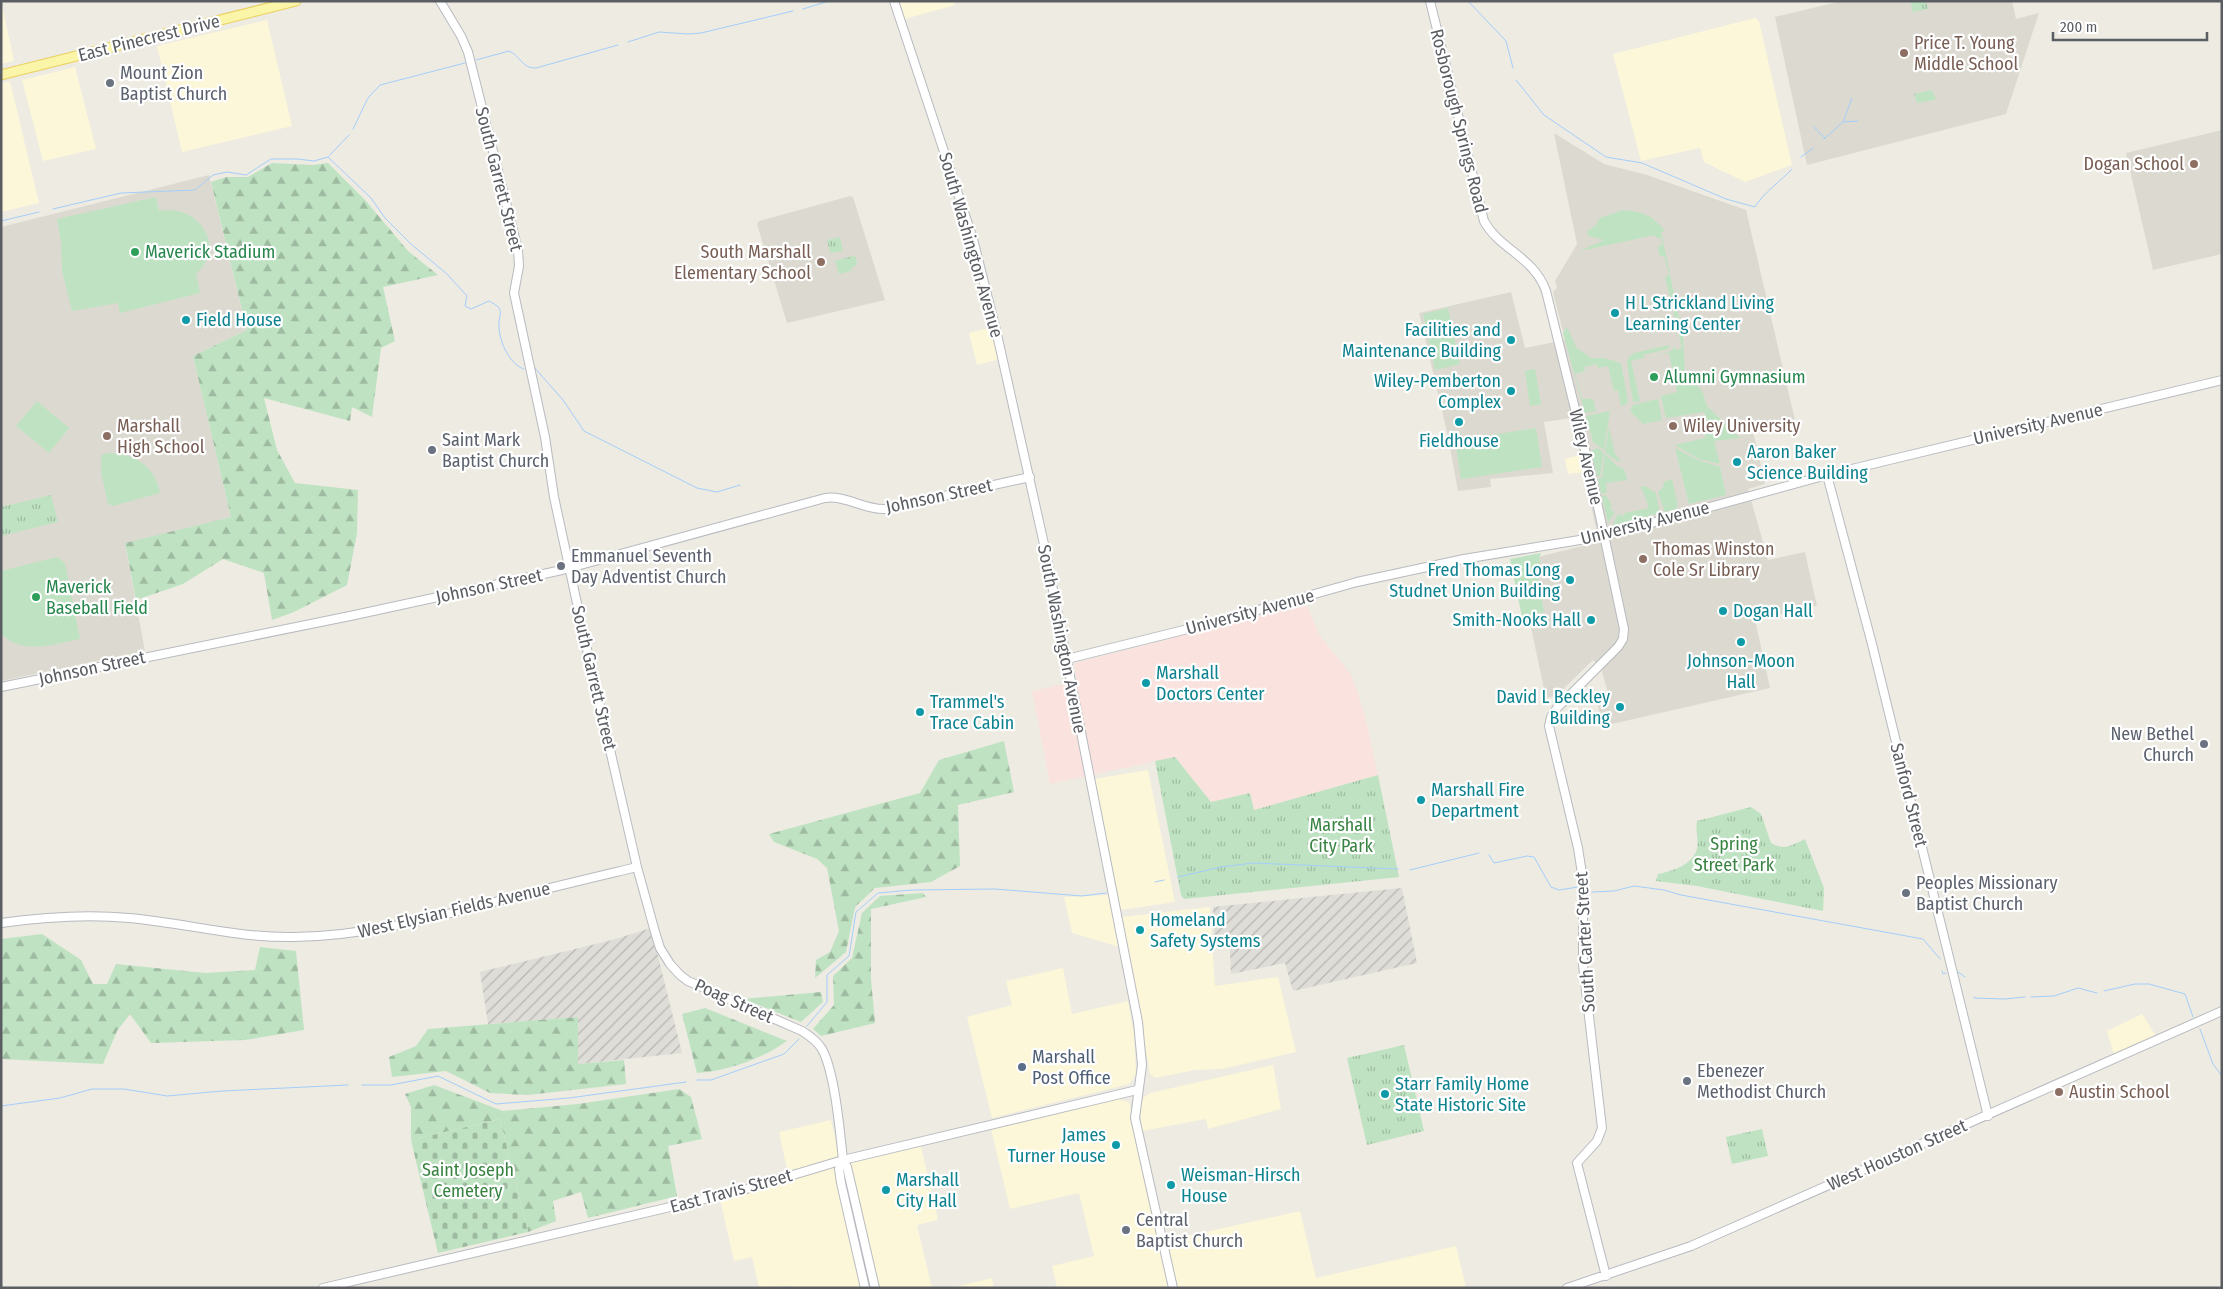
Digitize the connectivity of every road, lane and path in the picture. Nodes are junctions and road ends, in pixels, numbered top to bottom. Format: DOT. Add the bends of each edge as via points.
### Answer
graph roads {
  1 [pos="296,1"];
  2 [pos="440,1"];
  3 [pos="894,1"];
  4 [pos="1430,1"];
  5 [pos="1,75"];
  6 [pos="1539,277"];
  7 [pos="2222,380"];
  8 [pos="1827,475"];
  9 [pos="1030,477"];
  10 [pos="1604,536"];
  11 [pos="569,568"];
  12 [pos="1067,659"];
  13 [pos="1,687"];
  14 [pos="1552,717"];
  15 [pos="637,867"];
  16 [pos="1,923"];
  17 [pos="660,948"];
  18 [pos="2222,1011"];
  19 [pos="1137,1090"];
  20 [pos="1988,1116"];
  21 [pos="843,1160"];
  22 [pos="1606,1276"];
  23 [pos="323,1288"];
  24 [pos="865,1288"];
  25 [pos="875,1288"];
  26 [pos="1173,1288"];
  27 [pos="1568,1288"];
  1 -- 5 [label="main road, East Pinecrest Drive"];
  2 -- 11 [label="street, South Garrett Street" via="468,52 518,250 514,293"];
  3 -- 9 [label="street, South Washington Avenue" via="973,239"];
  4 -- 6 [label="street, Rosborough Springs Road" via="1484,221"];
  6 -- 10 [label="street, Wiley Avenue" via="1546,291"];
  7 -- 8 [label="street, University Avenue"];
  8 -- 10 [label="street, University Avenue"];
  8 -- 20 [label="street, Sanford Street"];
  9 -- 11 [label="street, Johnson Street" via="885,509 840,498 825,498"];
  9 -- 12 [label="street, South Washington Avenue"];
  10 -- 12 [label="street, University Avenue" via="1388,574"];
  10 -- 14 [label="street, Wiley Avenue" via="1624,626 1622,639"];
  11 -- 13 [label="street, Johnson Street"];
  11 -- 15 [label="street, South Garrett Street"];
  12 -- 19 [label="street, South Washington Avenue" via="1140,1033 1142,1065"];
  14 -- 22 [label="street, South Carter Street" via="1551,736 1583,880 1583,965 1602,1128 1595,1144 1578,1162"];
  15 -- 16 [label="street, West Elysian Fields Avenue" via="412,923 344,934 254,936 130,918 88,916"];
  15 -- 17 [label="street, South Garrett Street"];
  17 -- 21 [label="street, Poag Street" via="673,968 688,981 802,1031 817,1042 827,1063"];
  18 -- 20 [label="street, West Houston Street"];
  19 -- 21 [label="street, East Travis Street"];
  19 -- 26 [label="street, South Washington Avenue" via="1136,1123"];
  20 -- 22 [label="street, West Houston Street" via="1691,1246"];
  21 -- 23 [label="street, East Travis Street" via="743,1190"];
  21 -- 24 [label="street" via="839,1169 841,1183"];
  21 -- 25 [label="street"];
  22 -- 27 [label="street, West Houston Street"];
}
